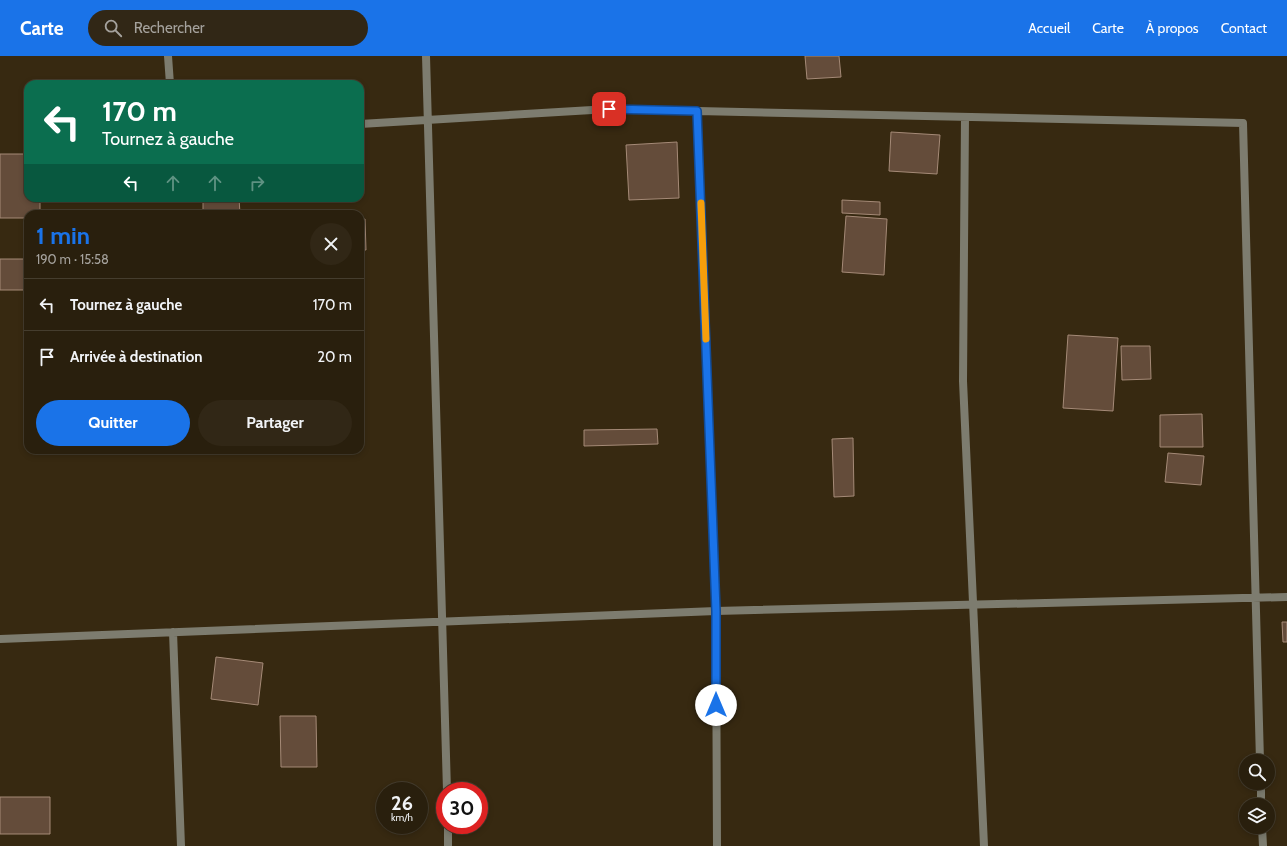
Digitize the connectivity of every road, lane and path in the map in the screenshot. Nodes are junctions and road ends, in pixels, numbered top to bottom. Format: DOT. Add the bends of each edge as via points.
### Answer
graph roads {
  1 [pos="168,56"];
  2 [pos="426,56"];
  3 [pos="170,80"];
  4 [pos="697,111"];
  5 [pos="965,117"];
  6 [pos="428,118"];
  7 [pos="364,124"];
  8 [pos="1254,597"];
  9 [pos="1287,597"];
  10 [pos="973,603"];
  11 [pos="716,611"];
  12 [pos="442,622"];
  13 [pos="173,632"];
  14 [pos="0,639"];
  15 [pos="1260,754"];
  16 [pos="447,782"];
  17 [pos="448,834"];
  18 [pos="1262,834"];
  19 [pos="181,846"];
  20 [pos="448,846"];
  21 [pos="717,846"];
  22 [pos="984,846"];
  23 [pos="1263,846"];
  1 -- 3 [label="street"];
  2 -- 6 [label="street"];
  4 -- 5 [label="street"];
  4 -- 6 [label="street" via="609,109"];
  4 -- 11 [label="street"];
  5 -- 8 [label="street" via="1242,124"];
  5 -- 10 [label="street" via="964,381"];
  6 -- 7 [label="street"];
  6 -- 12 [label="street"];
  8 -- 9 [label="street"];
  8 -- 10 [label="street"];
  8 -- 15 [label="street"];
  10 -- 11 [label="street"];
  10 -- 22 [label="street"];
  11 -- 12 [label="street"];
  11 -- 21 [label="street"];
  12 -- 13 [label="street"];
  12 -- 16 [label="street"];
  13 -- 14 [label="street"];
  13 -- 19 [label="street"];
  17 -- 20 [label="street"];
  18 -- 23 [label="street"];
}
